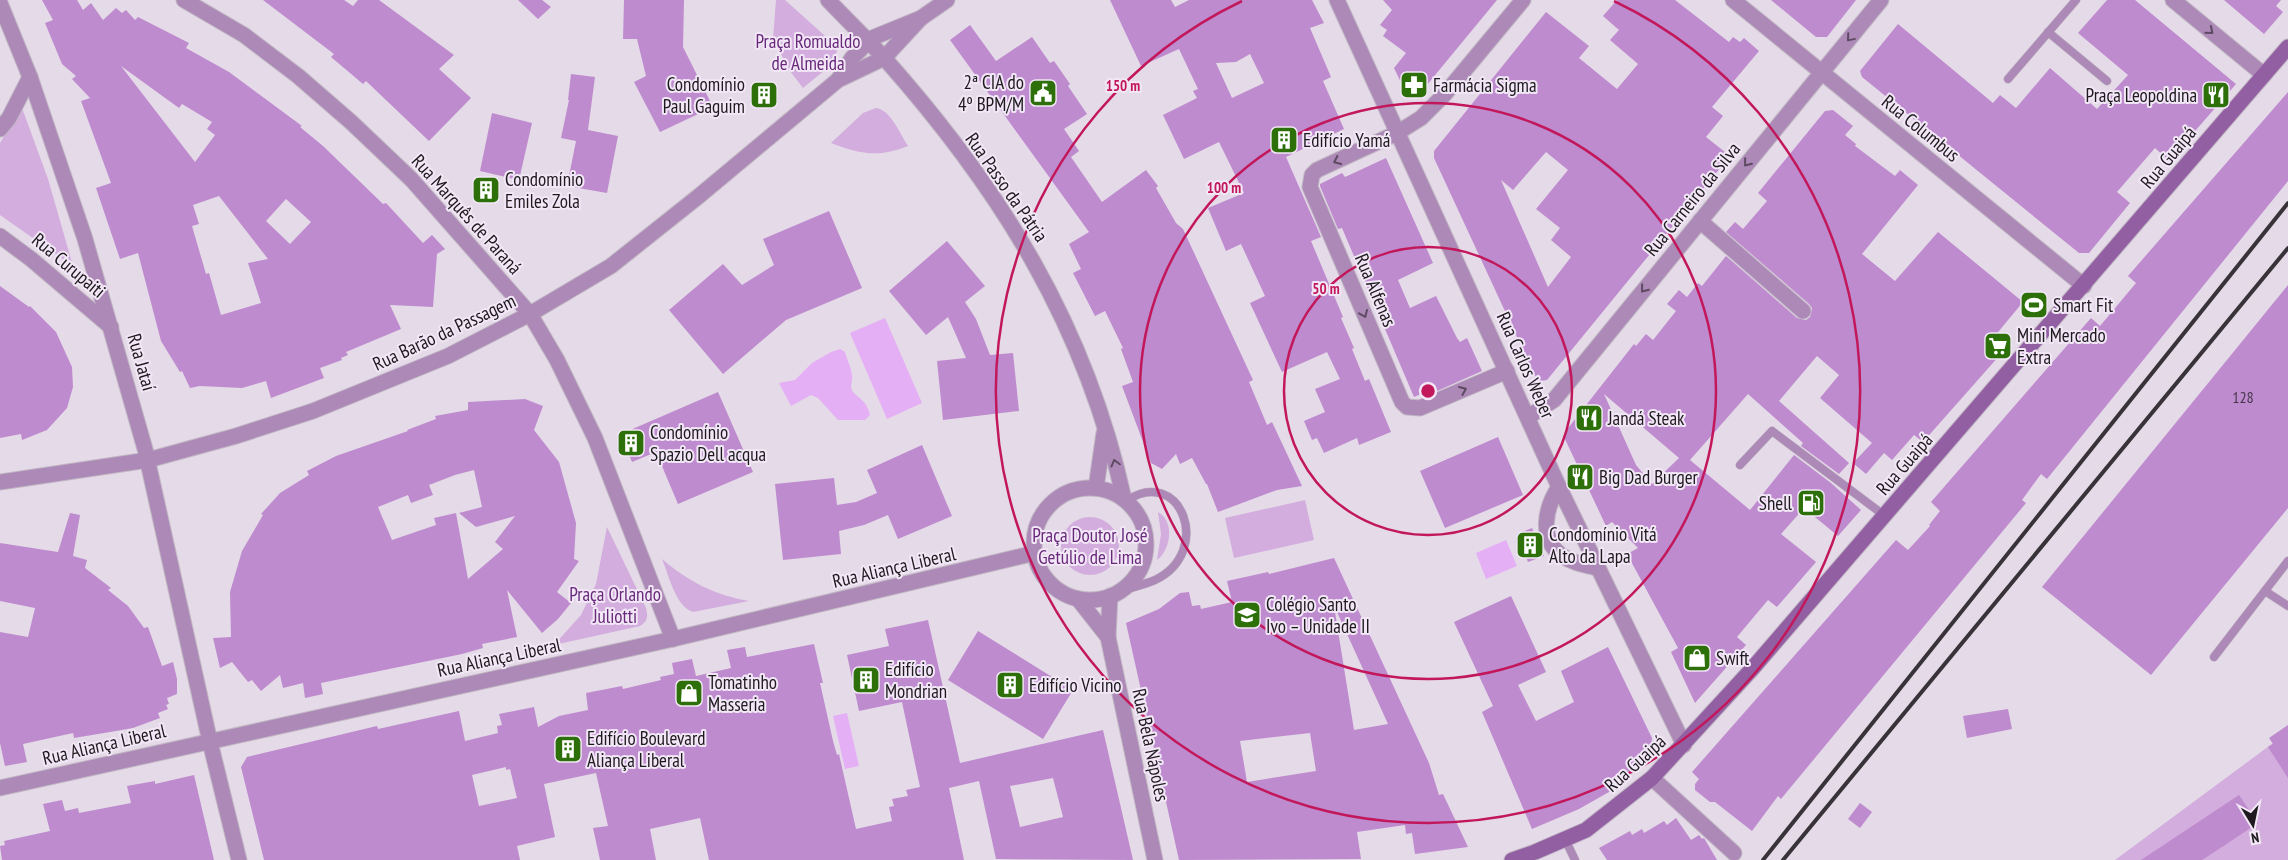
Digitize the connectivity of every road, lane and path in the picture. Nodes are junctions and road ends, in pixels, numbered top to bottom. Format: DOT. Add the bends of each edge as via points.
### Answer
graph roads {
  1 [pos="184,0"];
  2 [pos="828,0"];
  3 [pos="947,0"];
  4 [pos="1337,0"];
  5 [pos="1523,0"];
  6 [pos="1733,0"];
  7 [pos="1881,0"];
  8 [pos="2076,0"];
  9 [pos="2173,0"];
  10 [pos="0,3"];
  11 [pos="921,18"];
  12 [pos="2048,32"];
  13 [pos="868,42"];
  14 [pos="2288,47"];
  15 [pos="884,58"];
  16 [pos="1821,72"];
  17 [pos="2264,75"];
  18 [pos="30,77"];
  19 [pos="838,80"];
  20 [pos="2008,80"];
  21 [pos="2107,81"];
  22 [pos="0,129"];
  23 [pos="1397,133"];
  24 [pos="1700,221"];
  25 [pos="0,236"];
  26 [pos="2084,286"];
  27 [pos="1803,311"];
  28 [pos="530,314"];
  29 [pos="111,327"];
  30 [pos="1508,371"];
  31 [pos="1528,417"];
  32 [pos="1105,427"];
  33 [pos="148,460"];
  34 [pos="1740,465"];
  35 [pos="0,482"];
  36 [pos="1559,487"];
  37 [pos="1096,488"];
  38 [pos="1125,500"];
  39 [pos="1885,516"];
  40 [pos="1035,553"];
  41 [pos="2288,561"];
  42 [pos="1598,568"];
  43 [pos="2265,591"];
  44 [pos="1114,594"];
  45 [pos="1078,598"];
  46 [pos="2288,606"];
  47 [pos="1108,637"];
  48 [pos="672,639"];
  49 [pos="2214,657"];
  50 [pos="210,742"];
  51 [pos="1684,745"];
  52 [pos="1652,778"];
  53 [pos="0,788"];
  54 [pos="1565,839"];
  55 [pos="1734,853"];
  56 [pos="238,860"];
  57 [pos="1155,860"];
  58 [pos="1512,860"];
  59 [pos="1575,860"];
  1 -- 28 [label="street, Rua Marquês de Paraná" via="244,35 351,122 411,179"];
  2 -- 13 [label="street, Rua Passo da Pátria"];
  3 -- 11 [label="street, Rua Barão da Passagem"];
  4 -- 23 [label="street, Rua Carlos Weber"];
  5 -- 23 [label="street, Rua Alfenas" via="1444,95 1421,118"];
  6 -- 16 [label="street, Rua Columbus"];
  7 -- 16 [label="street, Rua Carneiro da Silva, one-way"];
  8 -- 12 [label="lane"];
  9 -- 17 [label="street, one-way"];
  10 -- 18 [label="street, Rua Jataí"];
  11 -- 13 [label="street, Rua Barão da Passagem"];
  11 -- 15 [label="street, Rua Barão da Passagem"];
  12 -- 20 [label="lane"];
  12 -- 21 [label="lane"];
  13 -- 15 [label="street, Rua Passo da Pátria"];
  13 -- 19 [label="street, Rua Barão da Passagem" via="852,58"];
  14 -- 17 [label="main road, Rua Guaipá"];
  15 -- 19 [label="street, Rua Barão da Passagem"];
  15 -- 32 [label="street, Rua Passo da Pátria" via="979,176 1025,245 1065,320"];
  16 -- 24 [label="street, Rua Carneiro da Silva, one-way"];
  16 -- 26 [label="street, Rua Columbus"];
  17 -- 26 [label="main road, Rua Guaipá"];
  18 -- 22 [label="street"];
  18 -- 29 [label="street, Rua Jataí" via="86,239"];
  19 -- 28 [label="street, Rua Barão da Passagem" via="611,266"];
  23 -- 30 [label="street, Rua Carlos Weber"];
  23 -- 30 [label="street, Rua Alfenas, one-way" via="1317,170 1310,180 1310,187 1402,402 1407,407 1420,408"];
  24 -- 27 [label="street"];
  24 -- 31 [label="street, Rua Carneiro da Silva, one-way" via="1554,400"];
  25 -- 29 [label="street, Rua Curupaiti"];
  26 -- 39 [label="main road, Rua Guaipá"];
  28 -- 33 [label="street, Rua Barão da Passagem" via="448,356 313,411"];
  28 -- 48 [label="street, Rua Marquês de Paraná" via="557,360 595,438"];
  29 -- 33 [label="street, Rua Jataí"];
  30 -- 31 [label="street, Rua Carlos Weber"];
  31 -- 36 [label="street, Rua Carlos Weber"];
  32 -- 37 [label="street, Rua Passo da Pátria"];
  38 -- 32 [label="street, Rua Passo da Pátria, one-way"];
  33 -- 35 [label="street, Rua Barão da Passagem"];
  33 -- 50 [label="street, Rua Jataí"];
  34 -- 39 [label="lane" via="1772,431"];
  36 -- 42 [label="street, Rua Carlos Weber"];
  36 -- 42 [label="street" via="1550,501 1546,517 1552,543 1559,554 1570,560"];
  37 -- 38 [label="street"];
  37 -- 40 [label="street" via="1079,489 1063,495 1049,506 1039,520 1034,536"];
  38 -- 44 [label="street" via="1143,526 1145,556 1135,577"];
  38 -- 44 [label="lane" via="1147,491 1173,501 1186,522 1186,546 1170,570 1156,580"];
  39 -- 51 [label="main road, Rua Guaipá"];
  40 -- 45 [label="street" via="1040,569 1050,582 1062,592"];
  40 -- 48 [label="street, Rua Aliança Liberal"];
  41 -- 43 [label="lane"];
  42 -- 51 [label="street, Rua Carlos Weber"];
  43 -- 46 [label="lane"];
  43 -- 49 [label="lane"];
  44 -- 45 [label="street" via="1094,600"];
  44 -- 47 [label="street"];
  45 -- 47 [label="street"];
  47 -- 57 [label="street, Rua Bela Nápoles"];
  48 -- 50 [label="street, Rua Aliança Liberal"];
  50 -- 53 [label="street, Rua Aliança Liberal"];
  50 -- 56 [label="street, Rua Jataí"];
  51 -- 52 [label="main road, Rua Guaipá"];
  52 -- 54 [label="main road, Rua Guaipá" via="1586,830"];
  52 -- 55 [label="street"];
  54 -- 58 [label="main road, Rua Guaipá"];
  54 -- 59 [label="lane"];
}
